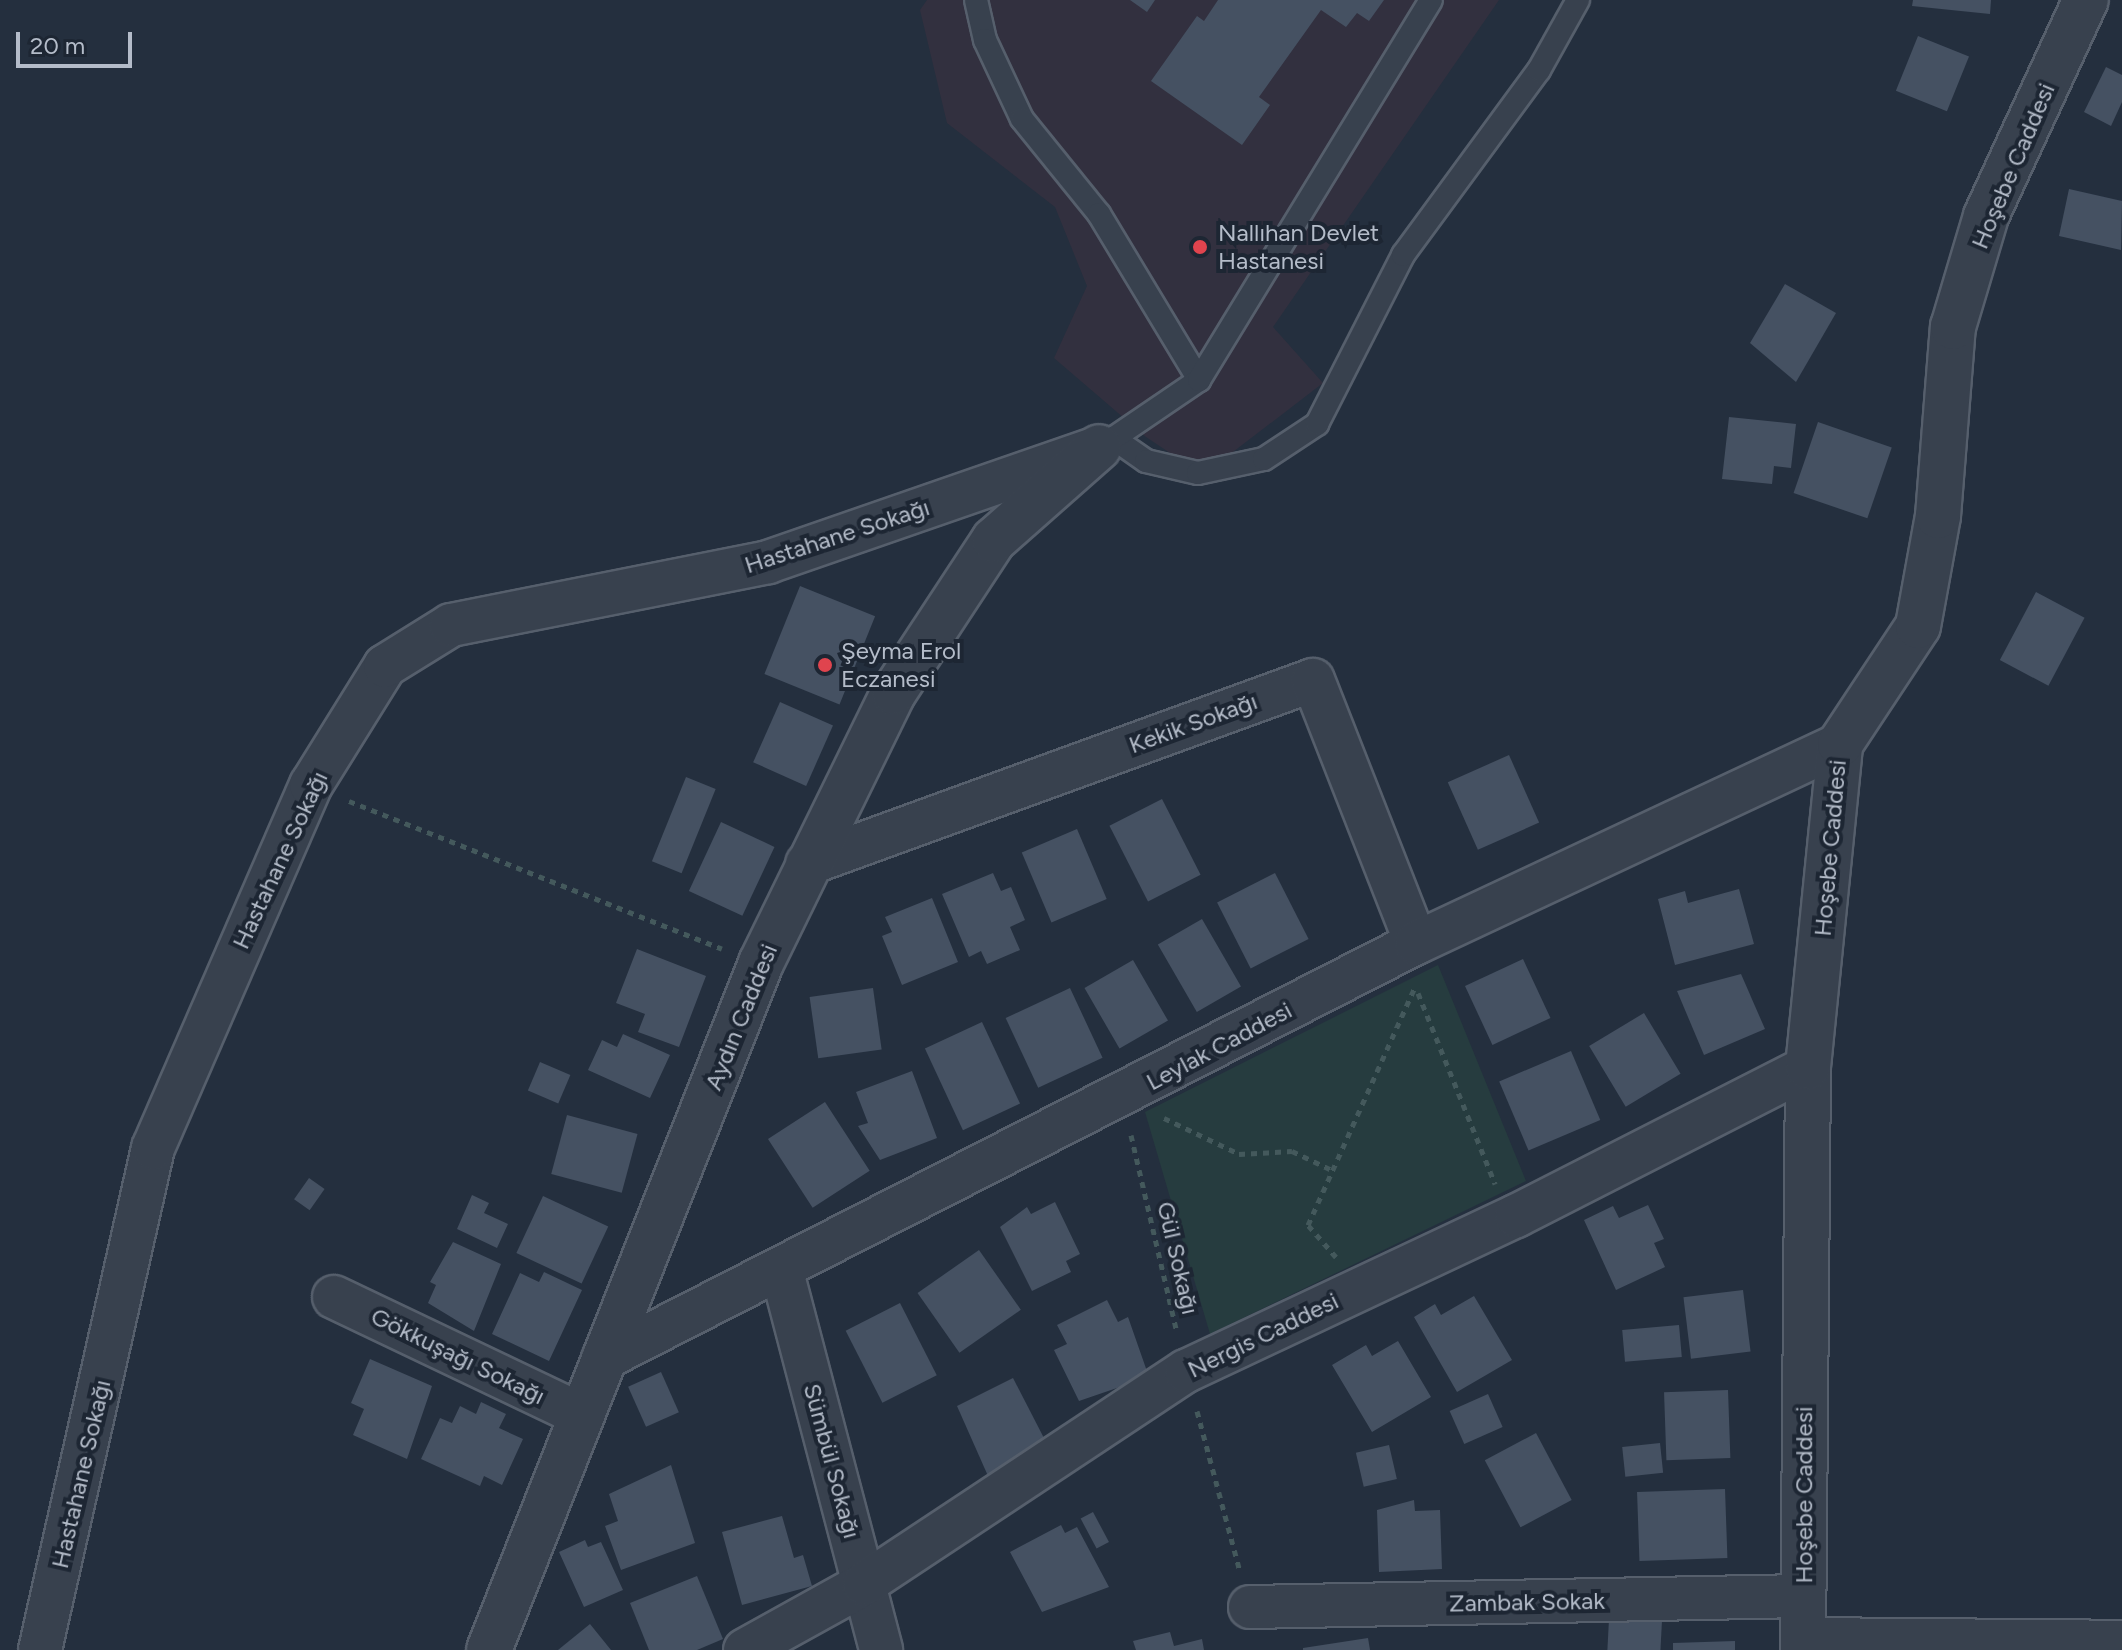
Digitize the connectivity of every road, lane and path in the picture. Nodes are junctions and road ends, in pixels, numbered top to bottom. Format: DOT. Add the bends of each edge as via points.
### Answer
graph roads {
  1 [pos="976,0"];
  2 [pos="1431,0"];
  3 [pos="1578,0"];
  4 [pos="2086,1"];
  5 [pos="1199,380"];
  6 [pos="1106,442"];
  7 [pos="1840,744"];
  8 [pos="311,785"];
  9 [pos="807,864"];
  10 [pos="1407,948"];
  11 [pos="761,963"];
  12 [pos="1418,992"];
  13 [pos="1808,1067"];
  14 [pos="1122,1097"];
  15 [pos="1334,1171"];
  16 [pos="1516,1216"];
  17 [pos="782,1272"];
  18 [pos="1364,1287"];
  19 [pos="334,1297"];
  20 [pos="603,1359"];
  21 [pos="1186,1371"];
  22 [pos="581,1415"];
  23 [pos="864,1584"];
  24 [pos="1804,1596"];
  25 [pos="1250,1607"];
  26 [pos="2122,1642"];
  27 [pos="1802,1644"];
  28 [pos="40,1650"];
  29 [pos="489,1650"];
  30 [pos="745,1650"];
  31 [pos="881,1650"];
  1 -- 5 [label="lane" via="985,40 1022,119 1099,214"];
  2 -- 5 [label="lane"];
  3 -- 6 [label="lane" via="1539,70 1403,255 1317,424 1264,459 1198,473 1160,467"];
  4 -- 7 [label="street, Hoşebe Caddesi" via="1986,216 1953,327 1938,516 1918,626"];
  5 -- 6 [label="lane"];
  6 -- 8 [label="street, Hastahane Sokağı" via="768,562 451,625 385,666"];
  6 -- 9 [label="street, Aydın Caddesi" via="994,540 894,692"];
  7 -- 10 [label="street, Leylak Caddesi"];
  7 -- 13 [label="street, Hoşebe Caddesi"];
  8 -- 11 [label="path"];
  8 -- 28 [label="street, Hastahane Sokağı" via="153,1148"];
  9 -- 10 [label="street, Kekik Sokağı" via="1313,680"];
  9 -- 11 [label="street, Aydın Caddesi"];
  10 -- 12 [label="path"];
  10 -- 14 [label="street, Leylak Caddesi"];
  11 -- 20 [label="street, Aydın Caddesi"];
  12 -- 15 [label="path"];
  12 -- 16 [label="path" via="1482,1163"];
  13 -- 16 [label="street, Nergis Caddesi"];
  13 -- 24 [label="street, Hoşebe Caddesi"];
  14 -- 15 [label="path" via="1239,1154 1292,1151"];
  14 -- 17 [label="street, Leylak Caddesi"];
  14 -- 21 [label="path, Gül Sokağı"];
  15 -- 18 [label="path" via="1308,1225"];
  16 -- 18 [label="street, Nergis Caddesi"];
  17 -- 20 [label="street, Leylak Caddesi"];
  17 -- 23 [label="street, Sümbül Sokağı"];
  18 -- 21 [label="street, Nergis Caddesi"];
  19 -- 22 [label="street, Gökkuşağı Sokağı"];
  20 -- 22 [label="street, Aydın Caddesi"];
  21 -- 23 [label="street, Nergis Caddesi"];
  21 -- 25 [label="path, Gül Sokağı"];
  22 -- 29 [label="street, Aydın Caddesi"];
  23 -- 30 [label="street, Nergis Caddesi"];
  23 -- 31 [label="street, Sümbül Sokağı"];
  24 -- 25 [label="street, Zambak Sokak"];
  24 -- 27 [label="street, Hoşebe Caddesi"];
  26 -- 27 [label="street"];
}
